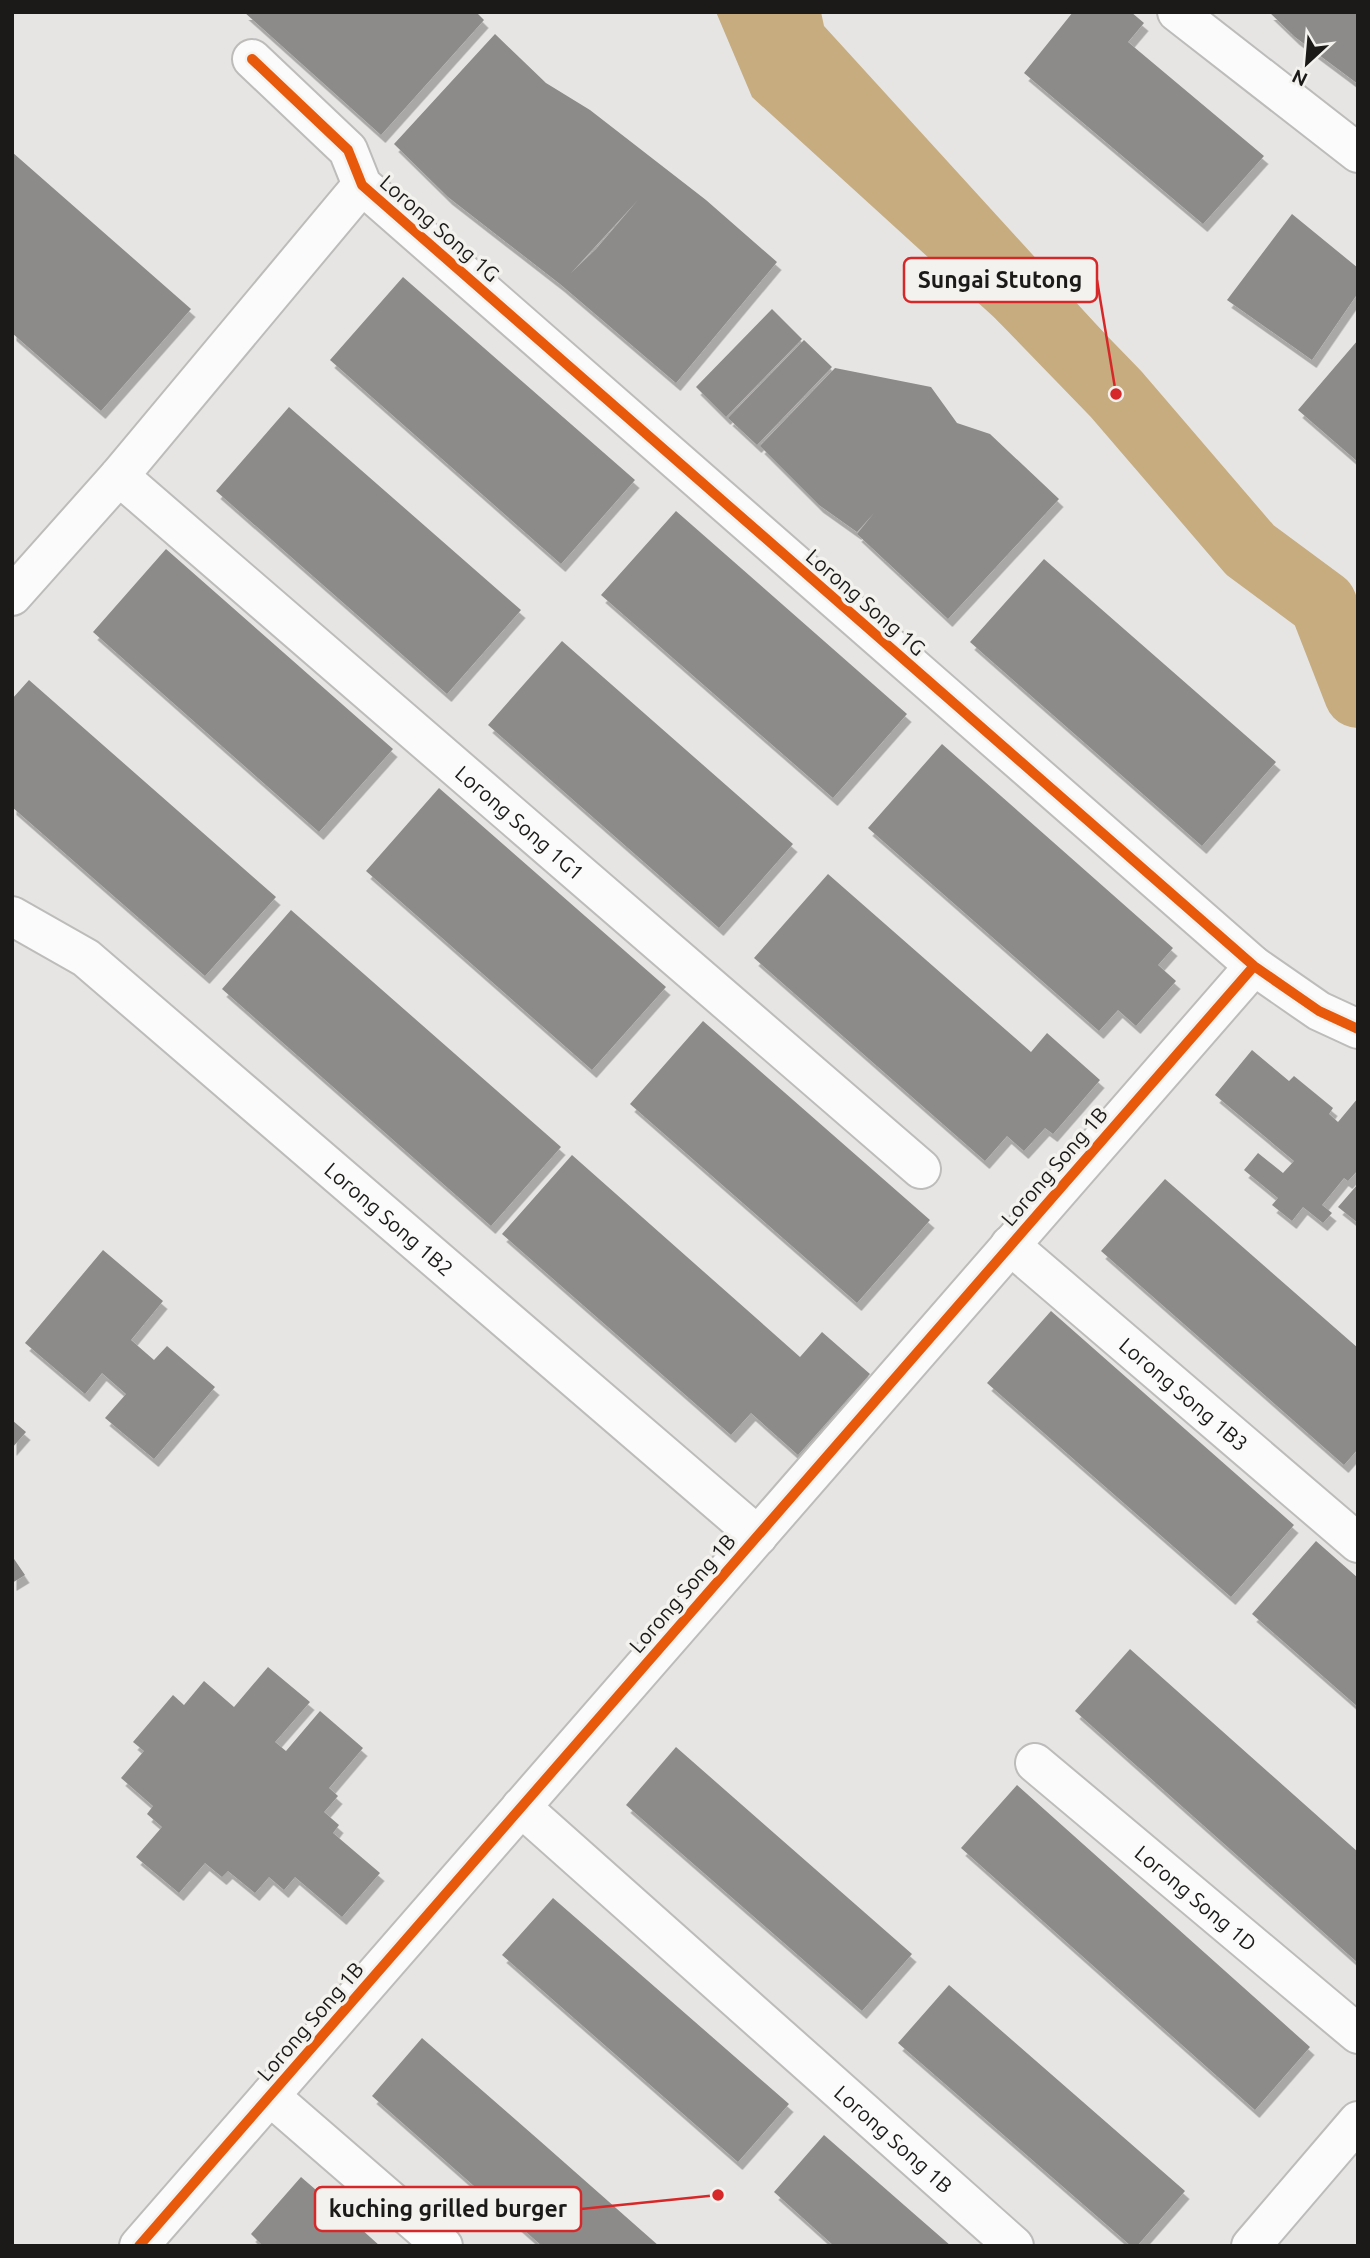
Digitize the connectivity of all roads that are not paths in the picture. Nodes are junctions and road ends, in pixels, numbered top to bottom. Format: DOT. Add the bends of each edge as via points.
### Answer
graph roads {
  1 [pos="1177,12"];
  2 [pos="252,59"];
  3 [pos="1358,153"];
  4 [pos="362,185"];
  5 [pos="119,476"];
  6 [pos="12,596"];
  7 [pos="12,916"];
  8 [pos="1254,966"];
  9 [pos="1358,1029"];
  10 [pos="922,1169"];
  11 [pos="1010,1245"];
  12 [pos="758,1536"];
  13 [pos="1358,1543"];
  14 [pos="1035,1763"];
  15 [pos="521,1807"];
  16 [pos="1358,2034"];
  17 [pos="270,2096"];
  18 [pos="1358,2121"];
  19 [pos="139,2246"];
  20 [pos="443,2246"];
  21 [pos="1014,2246"];
  22 [pos="1251,2246"];
  1 -- 3 [label="street"];
  2 -- 4 [label="street" via="348,150"];
  4 -- 5 [label="street, Lorong Song 1G"];
  4 -- 8 [label="street, Lorong Song 1G"];
  5 -- 6 [label="street, Lorong Song 1G"];
  5 -- 10 [label="street, Lorong Song 1G1"];
  7 -- 12 [label="street, Lorong Song 1B2" via="86,958"];
  8 -- 9 [label="street, Lorong Song 1G" via="1319,1011"];
  8 -- 11 [label="street, Lorong Song 1B"];
  11 -- 12 [label="street, Lorong Song 1B"];
  11 -- 13 [label="street, Lorong Song 1B3"];
  12 -- 15 [label="street, Lorong Song 1B"];
  14 -- 16 [label="street, Lorong Song 1D"];
  15 -- 17 [label="street, Lorong Song 1B"];
  15 -- 21 [label="street, Lorong Song 1B"];
  17 -- 19 [label="street, Lorong Song 1B"];
  17 -- 20 [label="street"];
  18 -- 22 [label="street"];
}
